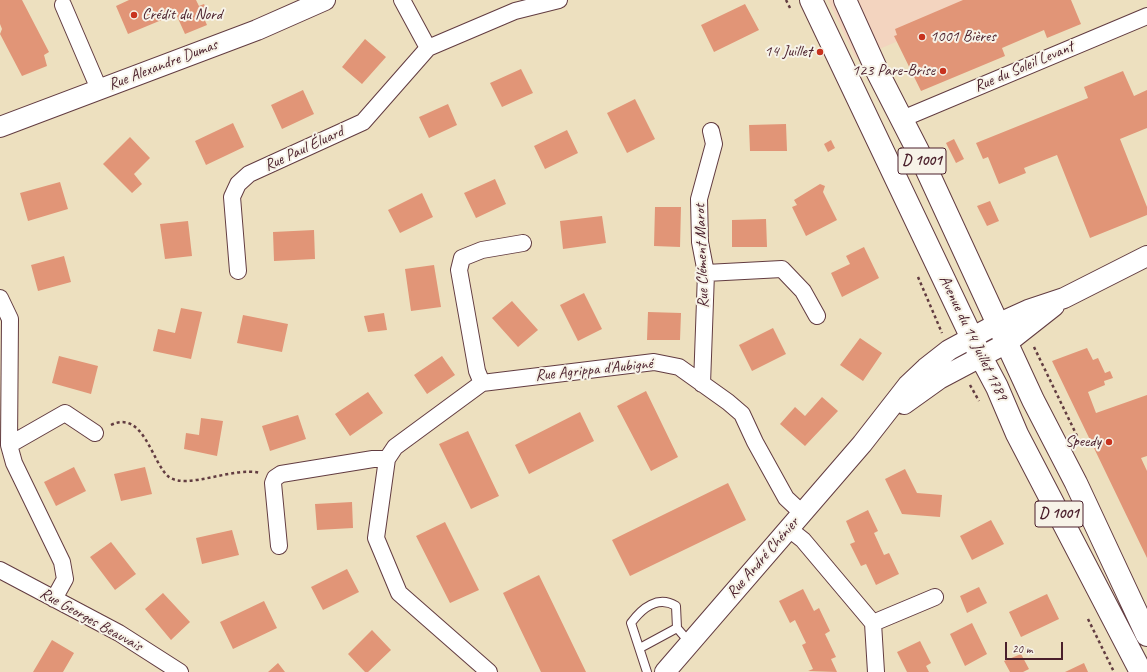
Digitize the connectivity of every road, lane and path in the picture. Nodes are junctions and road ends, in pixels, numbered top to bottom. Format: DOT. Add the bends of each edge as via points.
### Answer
graph roads {
  1 [pos="325,0"];
  2 [pos="402,0"];
  3 [pos="559,0"];
  4 [pos="811,0"];
  5 [pos="845,0"];
  6 [pos="63,5"];
  7 [pos="1147,16"];
  8 [pos="428,48"];
  9 [pos="99,89"];
  10 [pos="902,119"];
  11 [pos="0,127"];
  12 [pos="711,131"];
  13 [pos="523,242"];
  14 [pos="1147,256"];
  15 [pos="238,271"];
  16 [pos="706,273"];
  17 [pos="0,298"];
  18 [pos="817,316"];
  19 [pos="1002,333"];
  20 [pos="976,347"];
  21 [pos="482,383"];
  22 [pos="702,384"];
  23 [pos="96,433"];
  24 [pos="9,445"];
  25 [pos="387,459"];
  26 [pos="275,478"];
  27 [pos="802,513"];
  28 [pos="789,529"];
  29 [pos="279,546"];
  30 [pos="0,570"];
  31 [pos="935,597"];
  32 [pos="54,599"];
  33 [pos="873,624"];
  34 [pos="677,628"];
  35 [pos="1147,635"];
  36 [pos="690,643"];
  37 [pos="640,648"];
  38 [pos="180,672"];
  39 [pos="489,672"];
  40 [pos="647,672"];
  41 [pos="665,672"];
  42 [pos="876,672"];
  43 [pos="1141,672"];
  1 -- 9 [label="street, Rue Alexandre Dumas" via="256,30"];
  2 -- 8 [label="street"];
  3 -- 8 [label="street, Rue Paul Éluard" via="515,11"];
  4 -- 20 [label="main road, Avenue du 14 Juillet 1789 / D 1001"];
  5 -- 10 [label="main road, Avenue du 14 Juillet 1789 / D 1001"];
  6 -- 9 [label="street"];
  7 -- 10 [label="street, Rue du Soleil Levant"];
  8 -- 15 [label="street, Rue Paul Éluard" via="363,122 249,174 238,184 232,197"];
  9 -- 11 [label="street, Rue Alexandre Dumas"];
  10 -- 19 [label="main road, Avenue du 14 Juillet 1789 / D 1001"];
  12 -- 16 [label="street, Rue Clément Marot" via="714,144 699,199 700,242"];
  13 -- 21 [label="street" via="482,250 462,258 459,270"];
  14 -- 19 [label="street, Rue André Chénier"];
  16 -- 18 [label="street" via="782,269 803,291"];
  16 -- 22 [label="street, Rue Clément Marot"];
  17 -- 24 [label="street" via="10,319"];
  19 -- 20 [label="street, Rue André Chénier"];
  19 -- 35 [label="main road, Avenue du 14 Juillet 1789 / D 1001"];
  20 -- 27 [label="street, Rue André Chénier" via="908,401 862,444"];
  20 -- 43 [label="main road, Avenue du 14 Juillet 1789 / D 1001" via="1017,434"];
  21 -- 22 [label="street, Rue Agrippa d'Aubigné" via="654,362 679,367"];
  21 -- 25 [label="street, Rue Agrippa d'Aubigné" via="395,447"];
  22 -- 27 [label="street, Rue Agrippa d'Aubigné" via="742,414 786,498"];
  23 -- 24 [label="street" via="65,413"];
  23 -- 26 [label="path" via="115,423 128,424 136,428 151,446 161,467 169,477 177,480 250,470"];
  24 -- 32 [label="street" via="14,463 62,562 64,579"];
  25 -- 26 [label="street" via="281,474"];
  25 -- 39 [label="street" via="376,538 399,593"];
  26 -- 29 [label="street" via="273,483"];
  27 -- 28 [label="street, Rue André Chénier"];
  28 -- 33 [label="street" via="803,540"];
  28 -- 36 [label="street, Rue André Chénier"];
  30 -- 32 [label="street, Rue Georges Beauvais"];
  31 -- 33 [label="street"];
  32 -- 38 [label="street, Rue Georges Beauvais" via="118,633"];
  33 -- 42 [label="street"];
  34 -- 36 [label="lane"];
  34 -- 37 [label="lane"];
  34 -- 37 [label="lane" via="676,606 669,601 654,602 637,614 631,623"];
  36 -- 41 [label="street, Rue André Chénier"];
  37 -- 40 [label="lane"];
}
